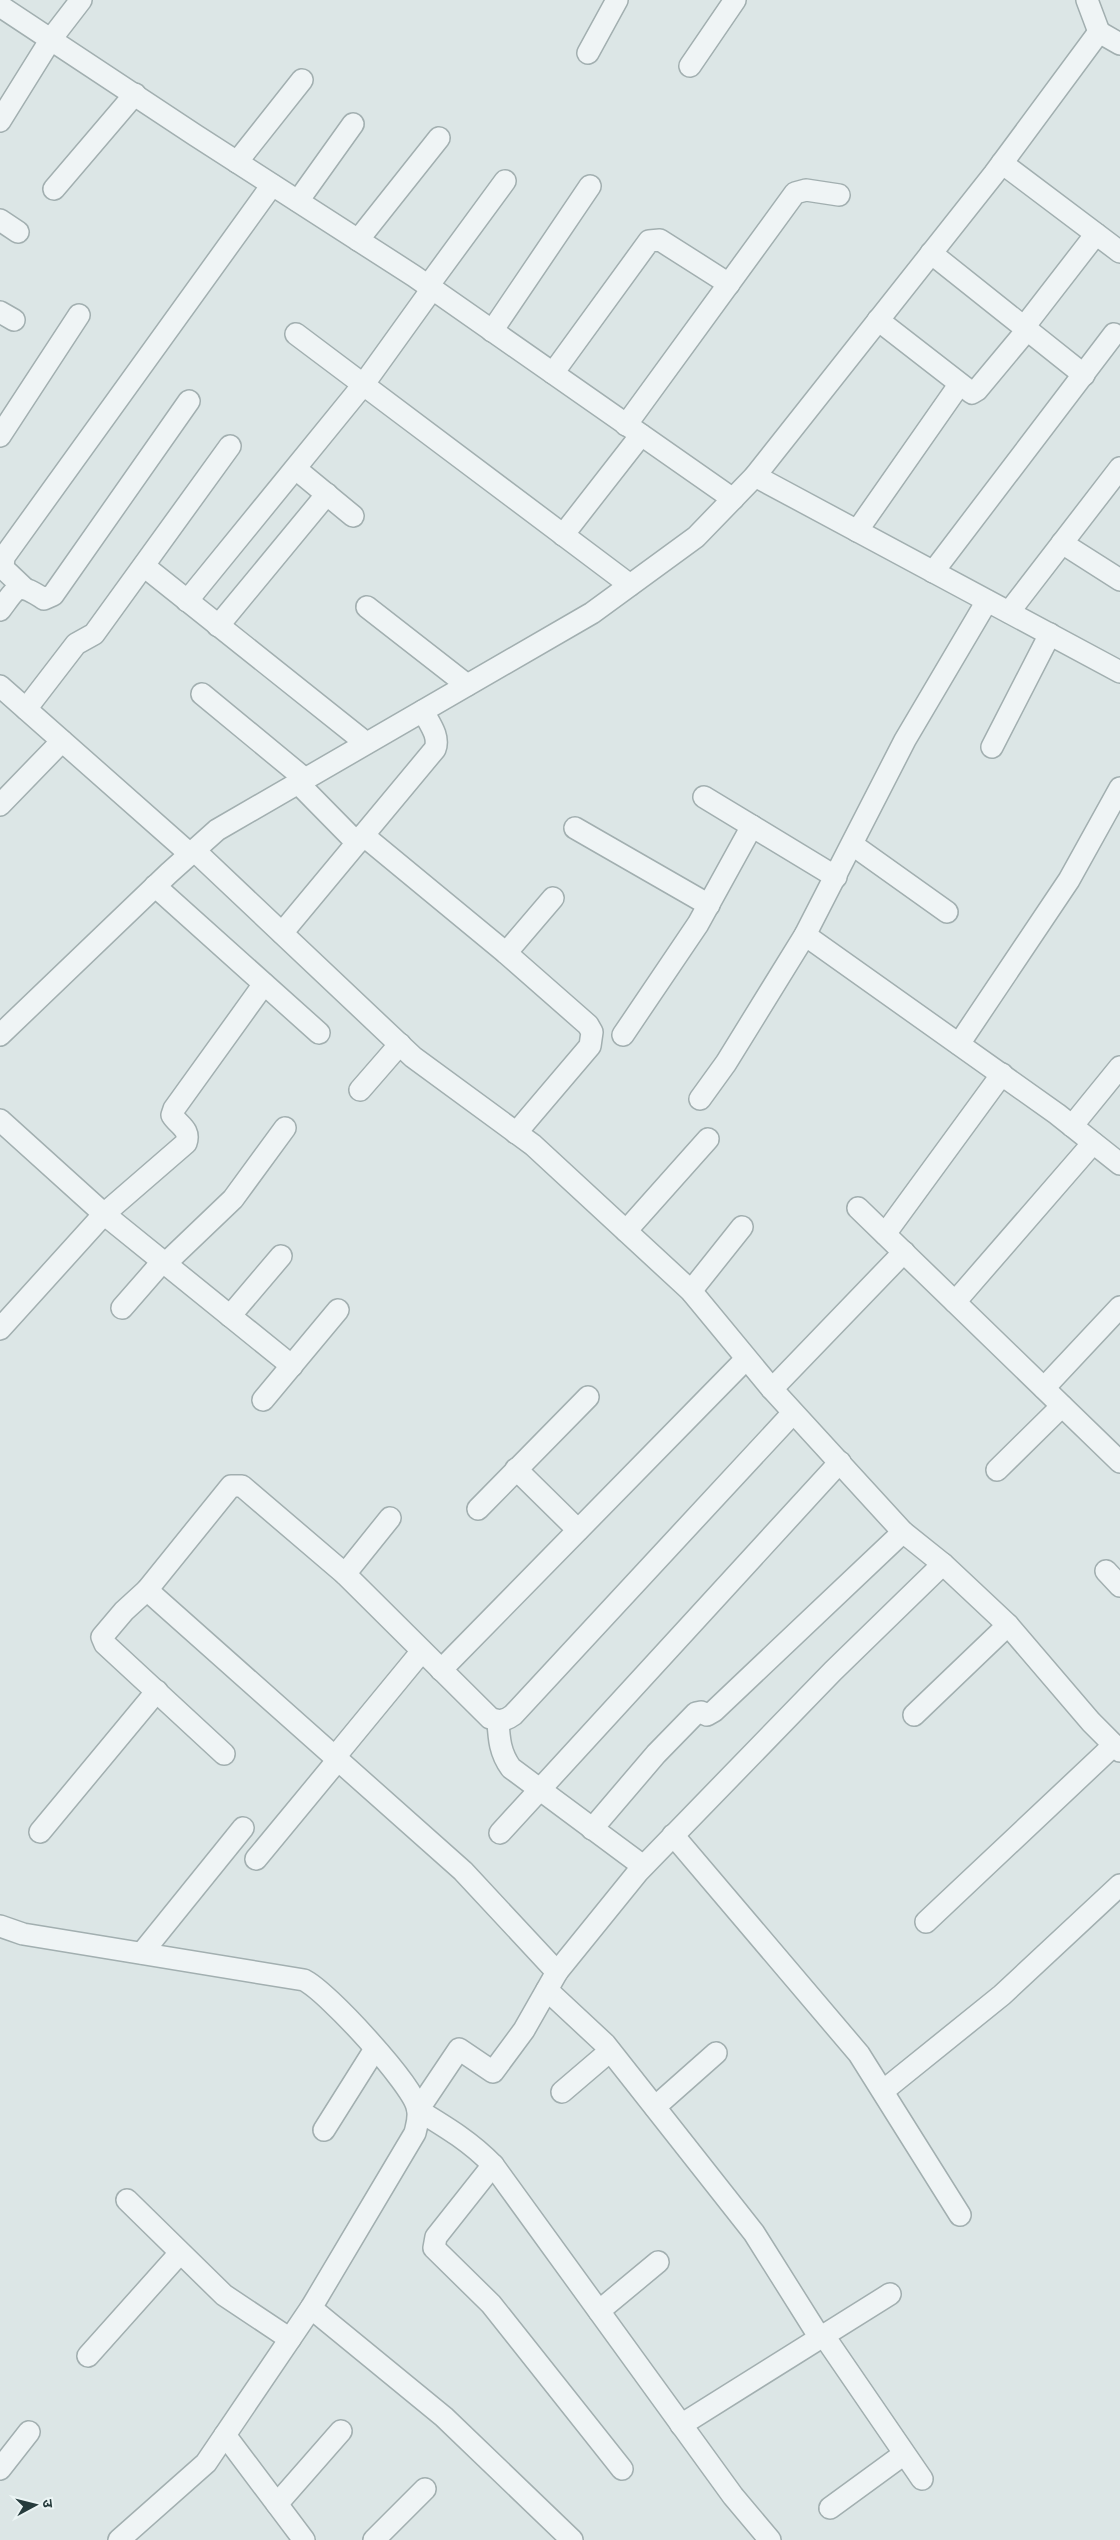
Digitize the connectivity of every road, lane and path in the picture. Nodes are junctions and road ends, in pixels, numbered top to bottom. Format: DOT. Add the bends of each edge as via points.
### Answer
graph roads {
  1 [pos="81,0"];
  2 [pos="617,0"];
  3 [pos="735,0"];
  4 [pos="1087,0"];
  5 [pos="0,6"];
  6 [pos="1099,32"];
  7 [pos="50,39"];
  8 [pos="1120,44"];
  9 [pos="588,53"];
  10 [pos="690,66"];
  11 [pos="302,80"];
  12 [pos="135,94"];
  13 [pos="0,121"];
  14 [pos="353,124"];
  15 [pos="439,138"];
  16 [pos="237,162"];
  17 [pos="1002,163"];
  18 [pos="505,181"];
  19 [pos="272,185"];
  20 [pos="590,186"];
  21 [pos="54,189"];
  22 [pos="839,195"];
  23 [pos="298,202"];
  24 [pos="0,220"];
  25 [pos="18,232"];
  26 [pos="1096,234"];
  27 [pos="358,240"];
  28 [pos="1120,252"];
  29 [pos="931,253"];
  30 [pos="729,284"];
  31 [pos="430,288"];
  32 [pos="79,315"];
  33 [pos="878,320"];
  34 [pos="1026,329"];
  35 [pos="492,331"];
  36 [pos="296,334"];
  37 [pos="1114,334"];
  38 [pos="553,373"];
  39 [pos="1084,375"];
  40 [pos="363,385"];
  41 [pos="959,385"];
  42 [pos="189,401"];
  43 [pos="634,430"];
  44 [pos="0,436"];
  45 [pos="230,446"];
  46 [pos="1120,468"];
  47 [pos="296,469"];
  48 [pos="755,476"];
  49 [pos="327,494"];
  50 [pos="733,499"];
  51 [pos="353,516"];
  52 [pos="857,531"];
  53 [pos="563,535"];
  54 [pos="1062,542"];
  55 [pos="144,566"];
  56 [pos="933,572"];
  57 [pos="1120,580"];
  58 [pos="630,585"];
  59 [pos="24,588"];
  60 [pos="187,601"];
  61 [pos="987,601"];
  62 [pos="366,607"];
  63 [pos="0,610"];
  64 [pos="1008,612"];
  65 [pos="218,626"];
  66 [pos="1050,634"];
  67 [pos="1120,672"];
  68 [pos="467,685"];
  69 [pos="0,686"];
  70 [pos="202,694"];
  71 [pos="26,709"];
  72 [pos="422,711"];
  73 [pos="62,741"];
  74 [pos="366,743"];
  75 [pos="992,748"];
  76 [pos="302,781"];
  77 [pos="1120,788"];
  78 [pos="704,797"];
  79 [pos="0,805"];
  80 [pos="752,826"];
  81 [pos="575,828"];
  82 [pos="360,839"];
  83 [pos="853,845"];
  84 [pos="192,852"];
  85 [pos="836,877"];
  86 [pos="154,886"];
  87 [pos="553,898"];
  88 [pos="709,905"];
  89 [pos="946,912"];
  90 [pos="282,933"];
  91 [pos="806,935"];
  92 [pos="506,953"];
  93 [pos="264,984"];
  94 [pos="319,1033"];
  95 [pos="0,1035"];
  96 [pos="623,1035"];
  97 [pos="400,1044"];
  98 [pos="959,1044"];
  99 [pos="1120,1068"];
  100 [pos="1002,1074"];
  101 [pos="360,1090"];
  102 [pos="700,1099"];
  103 [pos="0,1120"];
  104 [pos="1072,1126"];
  105 [pos="285,1128"];
  106 [pos="516,1133"];
  107 [pos="708,1139"];
  108 [pos="1092,1142"];
  109 [pos="1120,1164"];
  110 [pos="858,1208"];
  111 [pos="104,1214"];
  112 [pos="742,1227"];
  113 [pos="626,1231"];
  114 [pos="885,1234"];
  115 [pos="904,1252"];
  116 [pos="280,1256"];
  117 [pos="164,1262"];
  118 [pos="691,1291"];
  119 [pos="955,1302"];
  120 [pos="1120,1307"];
  121 [pos="122,1308"];
  122 [pos="338,1310"];
  123 [pos="230,1316"];
  124 [pos="0,1329"];
  125 [pos="746,1359"];
  126 [pos="292,1366"];
  127 [pos="1044,1388"];
  128 [pos="772,1389"];
  129 [pos="588,1397"];
  130 [pos="263,1400"];
  131 [pos="1062,1406"];
  132 [pos="793,1412"];
  133 [pos="1119,1458"];
  134 [pos="840,1462"];
  135 [pos="516,1469"];
  136 [pos="997,1470"];
  137 [pos="478,1509"];
  138 [pos="390,1518"];
  139 [pos="578,1530"];
  140 [pos="903,1532"];
  141 [pos="942,1564"];
  142 [pos="345,1574"];
  143 [pos="147,1590"];
  144 [pos="1008,1625"];
  145 [pos="422,1651"];
  146 [pos="441,1670"];
  147 [pos="158,1691"];
  148 [pos="914,1715"];
  149 [pos="498,1721"];
  150 [pos="1117,1748"];
  151 [pos="224,1754"];
  152 [pos="335,1759"];
  153 [pos="538,1790"];
  154 [pos="244,1828"];
  155 [pos="592,1829"];
  156 [pos="40,1832"];
  157 [pos="500,1833"];
  158 [pos="673,1835"];
  159 [pos="256,1859"];
  160 [pos="643,1866"];
  161 [pos="1120,1885"];
  162 [pos="926,1922"];
  163 [pos="0,1926"];
  164 [pos="142,1953"];
  165 [pos="558,1972"];
  166 [pos="547,1990"];
  167 [pos="375,2049"];
  168 [pos="610,2051"];
  169 [pos="716,2053"];
  170 [pos="883,2091"];
  171 [pos="562,2092"];
  172 [pos="655,2107"];
  173 [pos="418,2110"];
  174 [pos="324,2130"];
  175 [pos="493,2165"];
  176 [pos="127,2200"];
  177 [pos="960,2215"];
  178 [pos="180,2252"];
  179 [pos="658,2262"];
  180 [pos="890,2294"];
  181 [pos="311,2308"];
  182 [pos="599,2311"];
  183 [pos="822,2337"];
  184 [pos="290,2339"];
  185 [pos="88,2356"];
  186 [pos="681,2425"];
  187 [pos="341,2431"];
  188 [pos="28,2432"];
  189 [pos="225,2435"];
  190 [pos="904,2454"];
  191 [pos="0,2469"];
  192 [pos="622,2469"];
  193 [pos="922,2479"];
  194 [pos="426,2489"];
  195 [pos="277,2504"];
  196 [pos="830,2508"];
  197 [pos="119,2540"];
  198 [pos="304,2540"];
  199 [pos="374,2540"];
  200 [pos="572,2540"];
  201 [pos="770,2540"];
  1 -- 7 [label="street"];
  2 -- 9 [label="street"];
  3 -- 10 [label="street"];
  4 -- 6 [label="street"];
  5 -- 7 [label="street"];
  6 -- 8 [label="street"];
  6 -- 17 [label="street"];
  7 -- 12 [label="street"];
  7 -- 13 [label="street"];
  11 -- 16 [label="street"];
  12 -- 16 [label="street"];
  12 -- 21 [label="street"];
  14 -- 23 [label="street"];
  15 -- 27 [label="street"];
  16 -- 19 [label="street"];
  17 -- 26 [label="street"];
  17 -- 29 [label="street"];
  18 -- 31 [label="street"];
  19 -- 23 [label="street"];
  19 -- 59 [label="street" via="4,557 3,568"];
  20 -- 35 [label="street"];
  22 -- 30 [label="street" via="806,190 795,193"];
  23 -- 27 [label="street"];
  24 -- 25 [label="street"];
  26 -- 28 [label="street"];
  26 -- 34 [label="street"];
  27 -- 31 [label="street"];
  29 -- 33 [label="street"];
  29 -- 34 [label="street"];
  30 -- 38 [label="street" via="660,240 649,241"];
  30 -- 43 [label="street"];
  31 -- 35 [label="street"];
  31 -- 40 [label="street"];
  32 -- 44 [label="street"];
  33 -- 41 [label="street"];
  33 -- 48 [label="street"];
  34 -- 39 [label="street"];
  34 -- 41 [label="street" via="977,390 972,393"];
  35 -- 38 [label="street"];
  36 -- 40 [label="street"];
  37 -- 39 [label="street"];
  38 -- 43 [label="street"];
  39 -- 56 [label="street"];
  40 -- 47 [label="street"];
  40 -- 53 [label="street"];
  41 -- 52 [label="street"];
  42 -- 59 [label="street" via="53,595 44,599"];
  43 -- 50 [label="street"];
  43 -- 53 [label="street"];
  45 -- 55 [label="street"];
  46 -- 54 [label="street"];
  47 -- 49 [label="street"];
  47 -- 60 [label="street"];
  48 -- 50 [label="street"];
  48 -- 52 [label="street"];
  49 -- 51 [label="street"];
  49 -- 65 [label="street"];
  50 -- 58 [label="street" via="696,537"];
  52 -- 56 [label="street"];
  53 -- 58 [label="street"];
  54 -- 57 [label="street"];
  54 -- 64 [label="street"];
  55 -- 60 [label="street"];
  55 -- 71 [label="street" via="94,634 76,644"];
  56 -- 61 [label="street"];
  58 -- 68 [label="street" via="592,613"];
  59 -- 63 [label="street" via="14,591"];
  60 -- 65 [label="street"];
  61 -- 64 [label="street"];
  61 -- 83 [label="street" via="905,740"];
  62 -- 68 [label="street"];
  64 -- 66 [label="street"];
  65 -- 74 [label="street"];
  66 -- 67 [label="street"];
  66 -- 75 [label="street"];
  68 -- 72 [label="street"];
  69 -- 71 [label="street"];
  70 -- 76 [label="street"];
  71 -- 73 [label="street"];
  72 -- 74 [label="street"];
  72 -- 82 [label="street" via="436,735 438,743 435,750"];
  73 -- 79 [label="street"];
  73 -- 84 [label="street"];
  74 -- 76 [label="street"];
  76 -- 82 [label="street"];
  76 -- 84 [label="street" via="218,830"];
  77 -- 98 [label="street" via="1069,880"];
  78 -- 80 [label="street"];
  80 -- 85 [label="street"];
  80 -- 88 [label="street"];
  81 -- 88 [label="street"];
  82 -- 90 [label="street"];
  82 -- 92 [label="street"];
  83 -- 85 [label="street"];
  83 -- 89 [label="street"];
  84 -- 86 [label="street"];
  84 -- 90 [label="street"];
  85 -- 91 [label="street"];
  86 -- 93 [label="street"];
  86 -- 95 [label="street"];
  87 -- 92 [label="street"];
  88 -- 96 [label="street"];
  90 -- 97 [label="street"];
  91 -- 98 [label="street"];
  91 -- 102 [label="street"];
  92 -- 106 [label="street" via="588,1025 593,1038 590,1046"];
  93 -- 94 [label="street"];
  93 -- 111 [label="street" via="174,1109 172,1115 185,1129 186,1143"];
  97 -- 101 [label="street"];
  97 -- 106 [label="street"];
  98 -- 100 [label="street"];
  99 -- 104 [label="street"];
  100 -- 104 [label="street"];
  100 -- 114 [label="street"];
  103 -- 111 [label="street"];
  104 -- 108 [label="street"];
  105 -- 117 [label="street" via="233,1199"];
  106 -- 113 [label="street"];
  107 -- 113 [label="street"];
  108 -- 109 [label="street"];
  108 -- 119 [label="street"];
  110 -- 114 [label="street"];
  111 -- 117 [label="street"];
  111 -- 124 [label="street"];
  112 -- 118 [label="street"];
  113 -- 118 [label="street"];
  114 -- 115 [label="street"];
  115 -- 119 [label="street"];
  115 -- 128 [label="street"];
  116 -- 123 [label="street"];
  117 -- 121 [label="street"];
  117 -- 123 [label="street"];
  118 -- 125 [label="street"];
  119 -- 127 [label="street"];
  120 -- 127 [label="street"];
  122 -- 126 [label="street"];
  123 -- 126 [label="street"];
  125 -- 128 [label="street"];
  125 -- 139 [label="street"];
  126 -- 130 [label="street"];
  127 -- 131 [label="street"];
  128 -- 132 [label="street"];
  129 -- 135 [label="street"];
  131 -- 133 [label="street"];
  131 -- 136 [label="street"];
  132 -- 134 [label="street"];
  132 -- 149 [label="street" via="513,1715"];
  134 -- 140 [label="street"];
  134 -- 153 [label="street"];
  135 -- 137 [label="street"];
  135 -- 139 [label="street"];
  138 -- 142 [label="street"];
  139 -- 146 [label="street"];
  140 -- 141 [label="street"];
  140 -- 155 [label="street" via="714,1711 707,1715 696,1714 656,1754"];
  141 -- 144 [label="street"];
  141 -- 158 [label="street"];
  142 -- 143 [label="street" via="237,1484 231,1486"];
  142 -- 145 [label="street"];
  143 -- 147 [label="street" via="124,1610 102,1640"];
  143 -- 152 [label="street"];
  144 -- 148 [label="street"];
  144 -- 150 [label="street"];
  145 -- 146 [label="street"];
  145 -- 152 [label="street"];
  146 -- 149 [label="street" via="490,1718"];
  147 -- 151 [label="street"];
  147 -- 156 [label="street"];
  149 -- 153 [label="street" via="503,1758"];
  150 -- 162 [label="street"];
  152 -- 159 [label="street"];
  152 -- 165 [label="street" via="463,1871"];
  153 -- 155 [label="street"];
  153 -- 157 [label="street"];
  154 -- 164 [label="street"];
  155 -- 160 [label="street"];
  158 -- 160 [label="street"];
  158 -- 170 [label="street" via="841,2030"];
  160 -- 165 [label="street"];
  161 -- 170 [label="street" via="1002,1996"];
  163 -- 164 [label="street" via="23,1934"];
  164 -- 167 [label="street" via="304,1980 332,2001"];
  165 -- 166 [label="street"];
  166 -- 168 [label="street"];
  166 -- 173 [label="street" via="524,2030 493,2072 459,2049"];
  167 -- 173 [label="street"];
  167 -- 174 [label="street"];
  168 -- 171 [label="street"];
  168 -- 172 [label="street"];
  169 -- 172 [label="street"];
  170 -- 177 [label="street"];
  172 -- 183 [label="street" via="754,2233"];
  173 -- 175 [label="street" via="459,2134"];
  173 -- 181 [label="street" via="415,2133"];
  175 -- 182 [label="street"];
  175 -- 192 [label="street" via="436,2237 434,2248 491,2304"];
  176 -- 178 [label="street"];
  178 -- 184 [label="street" via="224,2295"];
  178 -- 185 [label="street"];
  179 -- 182 [label="street"];
  180 -- 183 [label="street"];
  181 -- 184 [label="street"];
  181 -- 200 [label="street" via="444,2417"];
  182 -- 186 [label="street"];
  183 -- 186 [label="street"];
  183 -- 190 [label="street"];
  184 -- 189 [label="street"];
  186 -- 201 [label="street"];
  187 -- 195 [label="street"];
  188 -- 191 [label="street"];
  189 -- 195 [label="street"];
  189 -- 197 [label="street" via="206,2462"];
  190 -- 193 [label="street"];
  190 -- 196 [label="street"];
  194 -- 199 [label="street"];
  195 -- 198 [label="street"];
}
